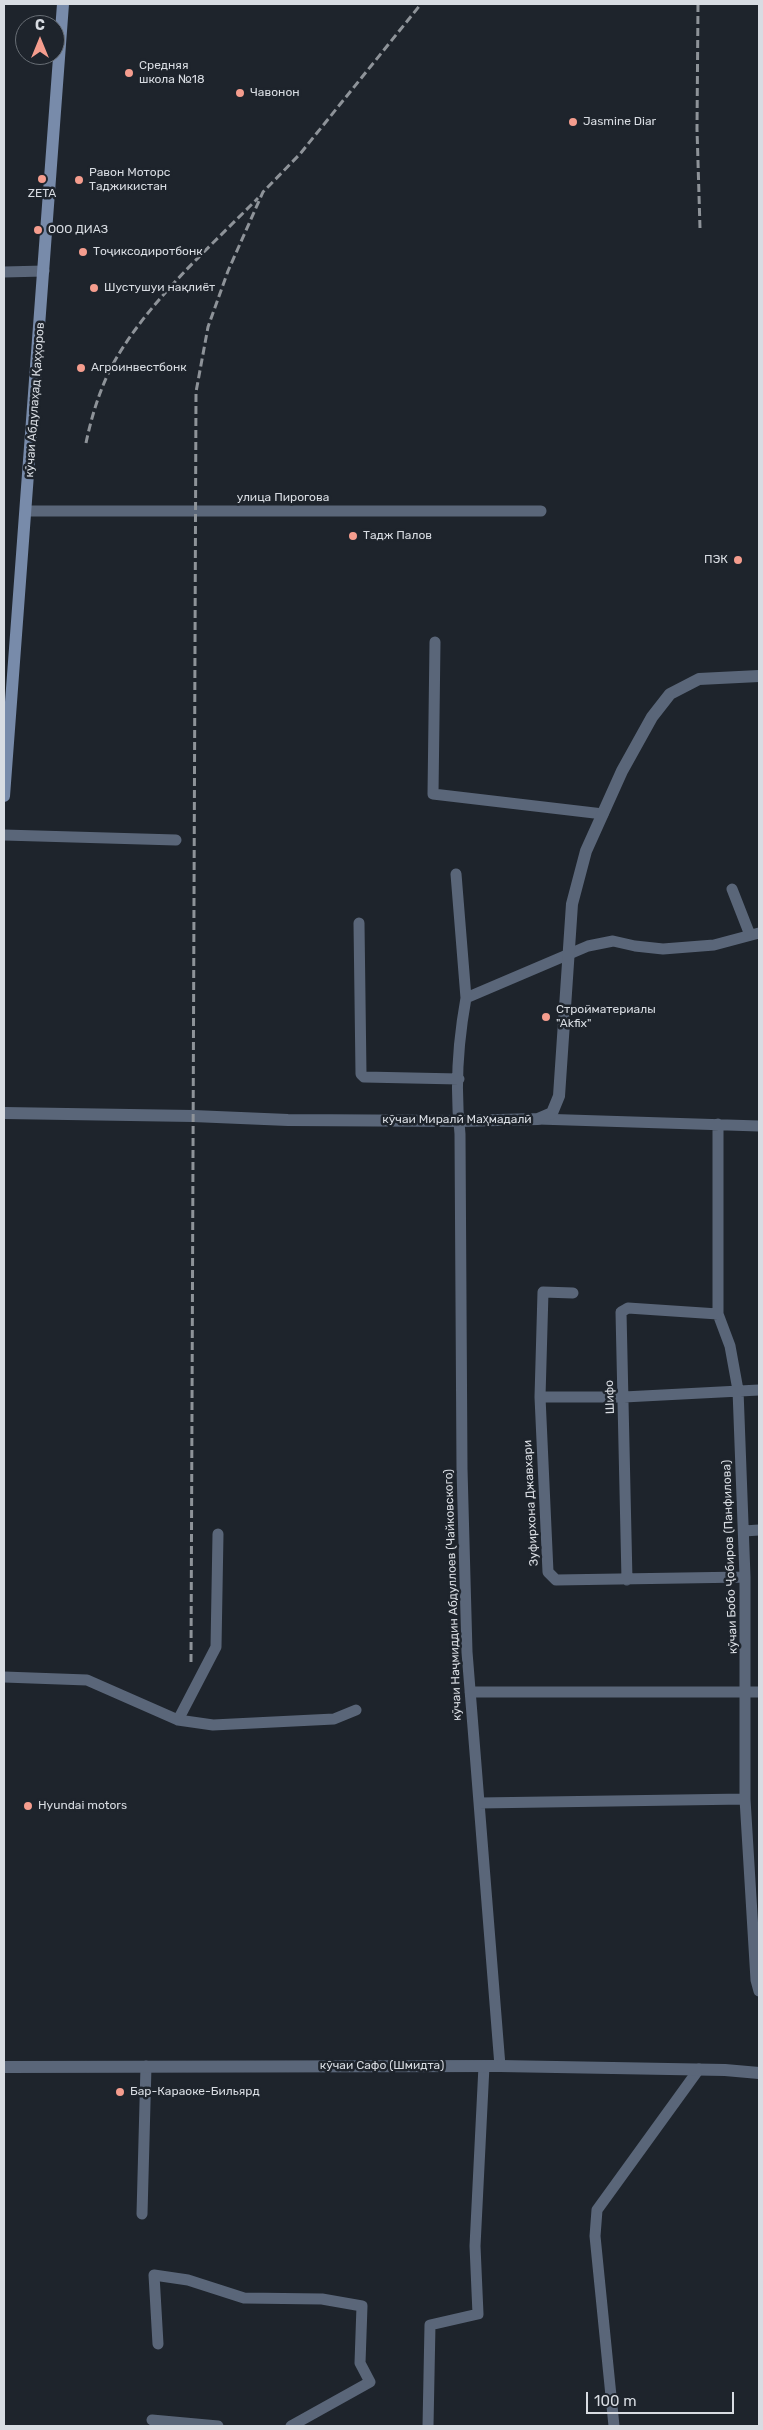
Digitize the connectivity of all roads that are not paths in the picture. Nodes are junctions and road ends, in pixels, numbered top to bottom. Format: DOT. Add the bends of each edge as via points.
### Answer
graph roads {
  1 [pos="63,4"];
  2 [pos="44,271"];
  3 [pos="4,272"];
  4 [pos="26,511"];
  5 [pos="541,511"];
  6 [pos="435,642"];
  7 [pos="759,676"];
  8 [pos="5,745"];
  9 [pos="4,796"];
  10 [pos="603,814"];
  11 [pos="4,836"];
  12 [pos="176,840"];
  13 [pos="456,874"];
  14 [pos="732,889"];
  15 [pos="359,923"];
  16 [pos="755,934"];
  17 [pos="570,952"];
  18 [pos="466,998"];
  19 [pos="459,1079"];
  20 [pos="4,1113"];
  21 [pos="538,1119"];
  22 [pos="459,1121"];
  23 [pos="718,1124"];
  24 [pos="759,1126"];
  25 [pos="573,1293"];
  26 [pos="718,1314"];
  27 [pos="738,1390"];
  28 [pos="759,1390"];
  29 [pos="540,1397"];
  30 [pos="624,1397"];
  31 [pos="759,1530"];
  32 [pos="744,1531"];
  33 [pos="218,1534"];
  34 [pos="745,1577"];
  35 [pos="627,1580"];
  36 [pos="4,1677"];
  37 [pos="470,1692"];
  38 [pos="759,1692"];
  39 [pos="747,1693"];
  40 [pos="356,1710"];
  41 [pos="178,1720"];
  42 [pos="745,1799"];
  43 [pos="480,1803"];
  44 [pos="759,1991"];
  45 [pos="146,2066"];
  46 [pos="484,2066"];
  47 [pos="500,2066"];
  48 [pos="4,2067"];
  49 [pos="699,2069"];
  50 [pos="759,2073"];
  51 [pos="142,2214"];
  52 [pos="158,2344"];
  53 [pos="152,2420"];
  54 [pos="218,2426"];
  55 [pos="290,2426"];
  56 [pos="428,2426"];
  57 [pos="614,2426"];
  1 -- 2 [label="main road, кӯчаи Абдулаҳад Қаҳҳоров"];
  2 -- 3 [label="street"];
  2 -- 4 [label="main road, кӯчаи Абдулаҳад Қаҳҳоров"];
  4 -- 5 [label="street, улица Пирогова"];
  4 -- 8 [label="main road, кӯчаи Абдулаҳад Қаҳҳоров"];
  6 -- 10 [label="street" via="433,794"];
  7 -- 10 [label="street, кӯчаи Миралӣ Маҳмадалӣ" via="700,679 670,694 652,716 622,770"];
  8 -- 9 [label="main road, кӯчаи Абдулаҳад Қаҳҳоров"];
  10 -- 17 [label="street, кӯчаи Миралӣ Маҳмадалӣ" via="586,851 572,904"];
  11 -- 12 [label="street"];
  13 -- 18 [label="street, кӯчаи Наҷмиддин Абдуллоев (Чайковского)"];
  14 -- 16 [label="street"];
  15 -- 19 [label="street" via="361,1074"];
  16 -- 17 [label="street" via="714,944 663,949 613,941"];
  17 -- 18 [label="street"];
  17 -- 21 [label="street, кӯчаи Миралӣ Маҳмадалӣ" via="559,1096 552,1113"];
  18 -- 19 [label="street, кӯчаи Наҷмиддин Абдуллоев (Чайковского)"];
  19 -- 22 [label="street, кӯчаи Наҷмиддин Абдуллоев (Чайковского)"];
  20 -- 22 [label="street, кӯчаи Миралӣ Маҳмадалӣ"];
  21 -- 22 [label="street, кӯчаи Миралӣ Маҳмадалӣ"];
  21 -- 23 [label="street"];
  22 -- 37 [label="street, кӯчаи Наҷмиддин Абдуллоев (Чайковского)" via="462,1469"];
  23 -- 24 [label="street"];
  23 -- 26 [label="street, кӯчаи Бобо Ҷобиров (Панфилова)"];
  25 -- 29 [label="street, Зуфирхона Джавхари" via="543,1292"];
  26 -- 27 [label="street, кӯчаи Бобо Ҷобиров (Панфилова)" via="730,1346"];
  26 -- 30 [label="street, Шифо" via="624,1309 620,1316"];
  27 -- 28 [label="street"];
  27 -- 30 [label="street"];
  27 -- 32 [label="street, кӯчаи Бобо Ҷобиров (Панфилова)"];
  29 -- 30 [label="street"];
  29 -- 35 [label="street, Зуфирхона Джавхари" via="548,1572 556,1580"];
  30 -- 35 [label="street, Шифо"];
  31 -- 32 [label="street"];
  32 -- 34 [label="street, кӯчаи Бобо Ҷобиров (Панфилова)"];
  33 -- 41 [label="street" via="216,1647"];
  34 -- 35 [label="street, Зуфирхона Джавхари"];
  34 -- 39 [label="street, кӯчаи Бобо Ҷобиров (Панфилова)"];
  36 -- 41 [label="street" via="87,1680"];
  37 -- 39 [label="street"];
  37 -- 43 [label="street, кӯчаи Наҷмиддин Абдуллоев (Чайковского)"];
  38 -- 39 [label="street"];
  39 -- 42 [label="street, кӯчаи Бобо Ҷобиров (Панфилова)"];
  40 -- 41 [label="street" via="334,1719 308,1722 213,1725"];
  42 -- 43 [label="street"];
  42 -- 44 [label="street, кӯчаи Бобо Ҷобиров (Панфилова)"];
  43 -- 47 [label="street, кӯчаи Наҷмиддин Абдуллоев (Чайковского)"];
  45 -- 46 [label="street, кӯчаи Сафо (Шмидта)"];
  45 -- 48 [label="street, кӯчаи Сафо (Шмидта)"];
  45 -- 51 [label="street"];
  46 -- 47 [label="street, кӯчаи Сафо (Шмидта)"];
  46 -- 56 [label="street" via="475,2246 478,2314 430,2326"];
  47 -- 49 [label="street, кӯчаи Сафо (Шмидта)"];
  49 -- 50 [label="street, кӯчаи Сафо (Шмидта)"];
  49 -- 57 [label="street" via="597,2210 595,2236"];
  52 -- 55 [label="street" via="154,2275 188,2280 244,2298 322,2299 362,2306 360,2363 370,2382"];
  53 -- 54 [label="street"];
}
